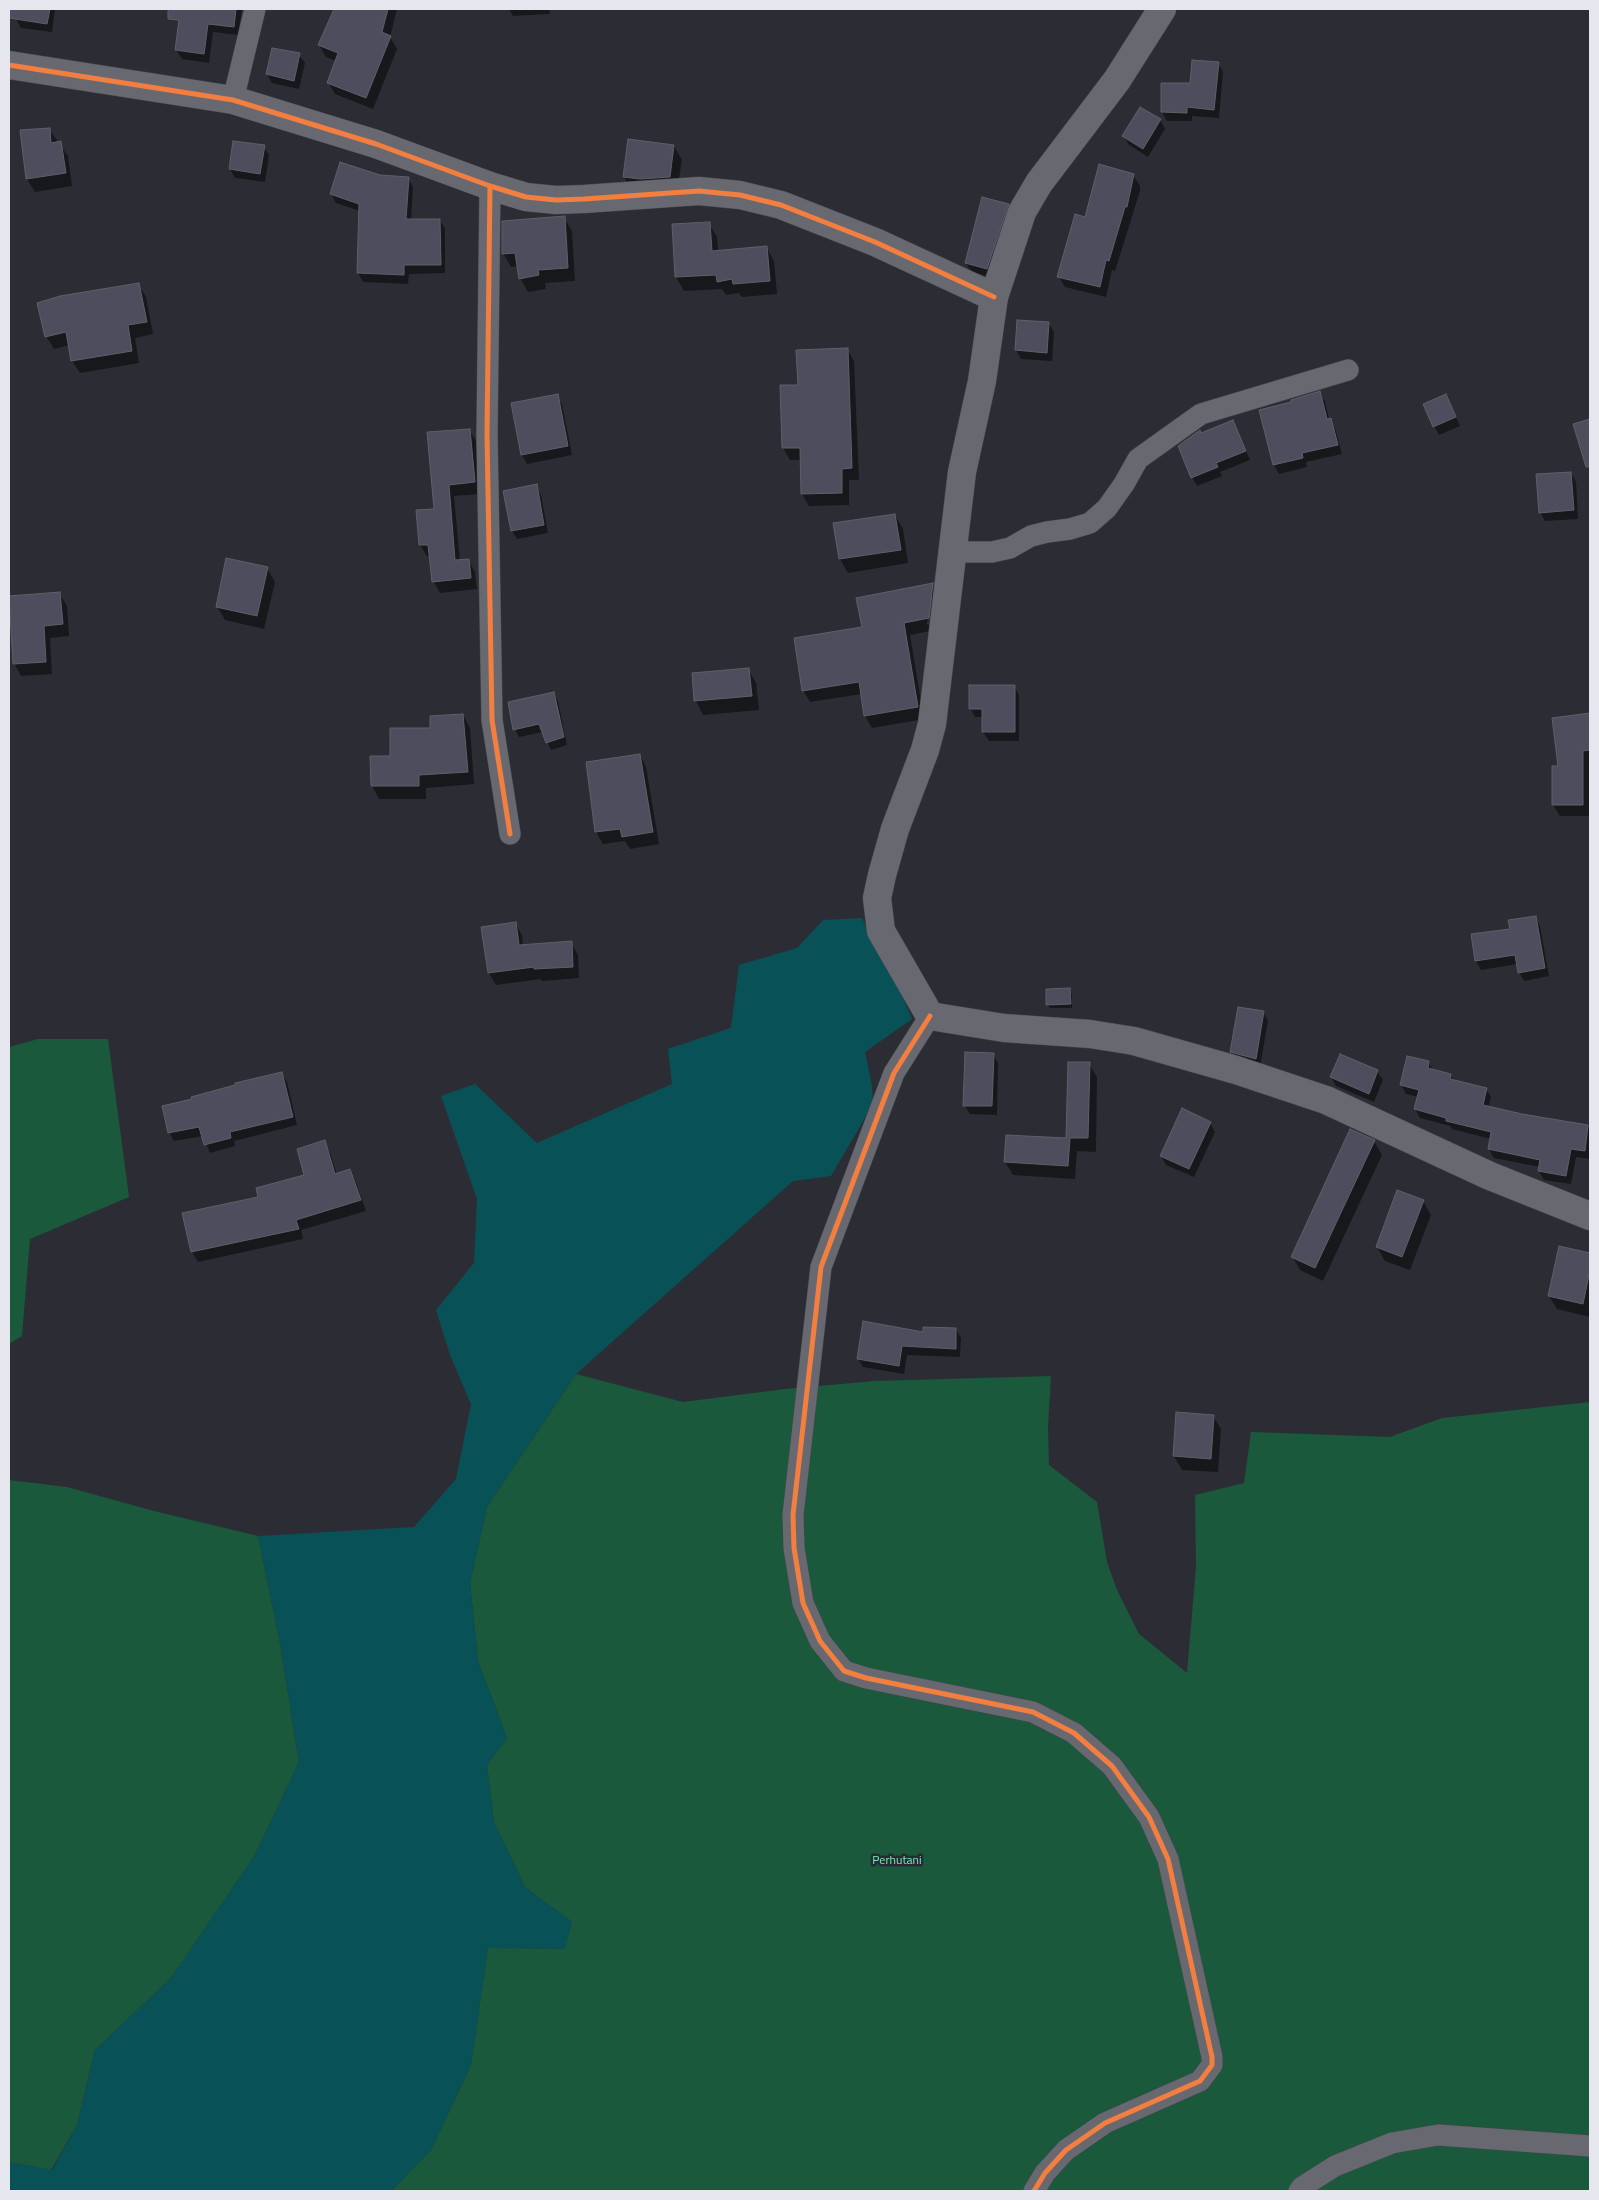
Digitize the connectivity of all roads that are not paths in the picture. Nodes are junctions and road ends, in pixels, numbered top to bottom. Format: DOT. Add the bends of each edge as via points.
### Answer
graph roads {
  1 [pos="255,9"];
  2 [pos="1162,9"];
  3 [pos="9,65"];
  4 [pos="233,100"];
  5 [pos="490,186"];
  6 [pos="994,297"];
  7 [pos="1348,370"];
  8 [pos="952,552"];
  9 [pos="510,834"];
  10 [pos="930,1016"];
  11 [pos="1590,1216"];
  12 [pos="1590,2146"];
  13 [pos="1034,2191"];
  14 [pos="1299,2191"];
  1 -- 4 [label="street"];
  2 -- 6 [label="main road" via="1117,80 1026,205"];
  3 -- 4 [label="main road"];
  4 -- 5 [label="main road" via="376,144"];
  5 -- 6 [label="main road" via="526,197 556,200 699,191 740,195 781,205 875,242"];
  5 -- 9 [label="street" via="487,434 492,720"];
  6 -- 8 [label="main road" via="982,381 962,472"];
  7 -- 8 [label="street" via="1201,414 1138,459 1107,508 1090,523 1031,536 1001,550"];
  8 -- 10 [label="main road" via="932,724 895,829 877,898 881,931"];
  10 -- 11 [label="main road" via="1004,1028 1090,1034 1134,1041 1236,1070 1326,1100 1490,1176"];
  10 -- 13 [label="street" via="894,1072 821,1268 794,1515 794,1548 803,1603 820,1641 844,1671 1033,1712 1074,1733 1112,1766 1149,1817 1168,1860 1212,2057 1212,2065 1200,2081 1105,2123 1066,2150"];
  12 -- 14 [label="street" via="1429,2137 1392,2143 1335,2166"];
}
